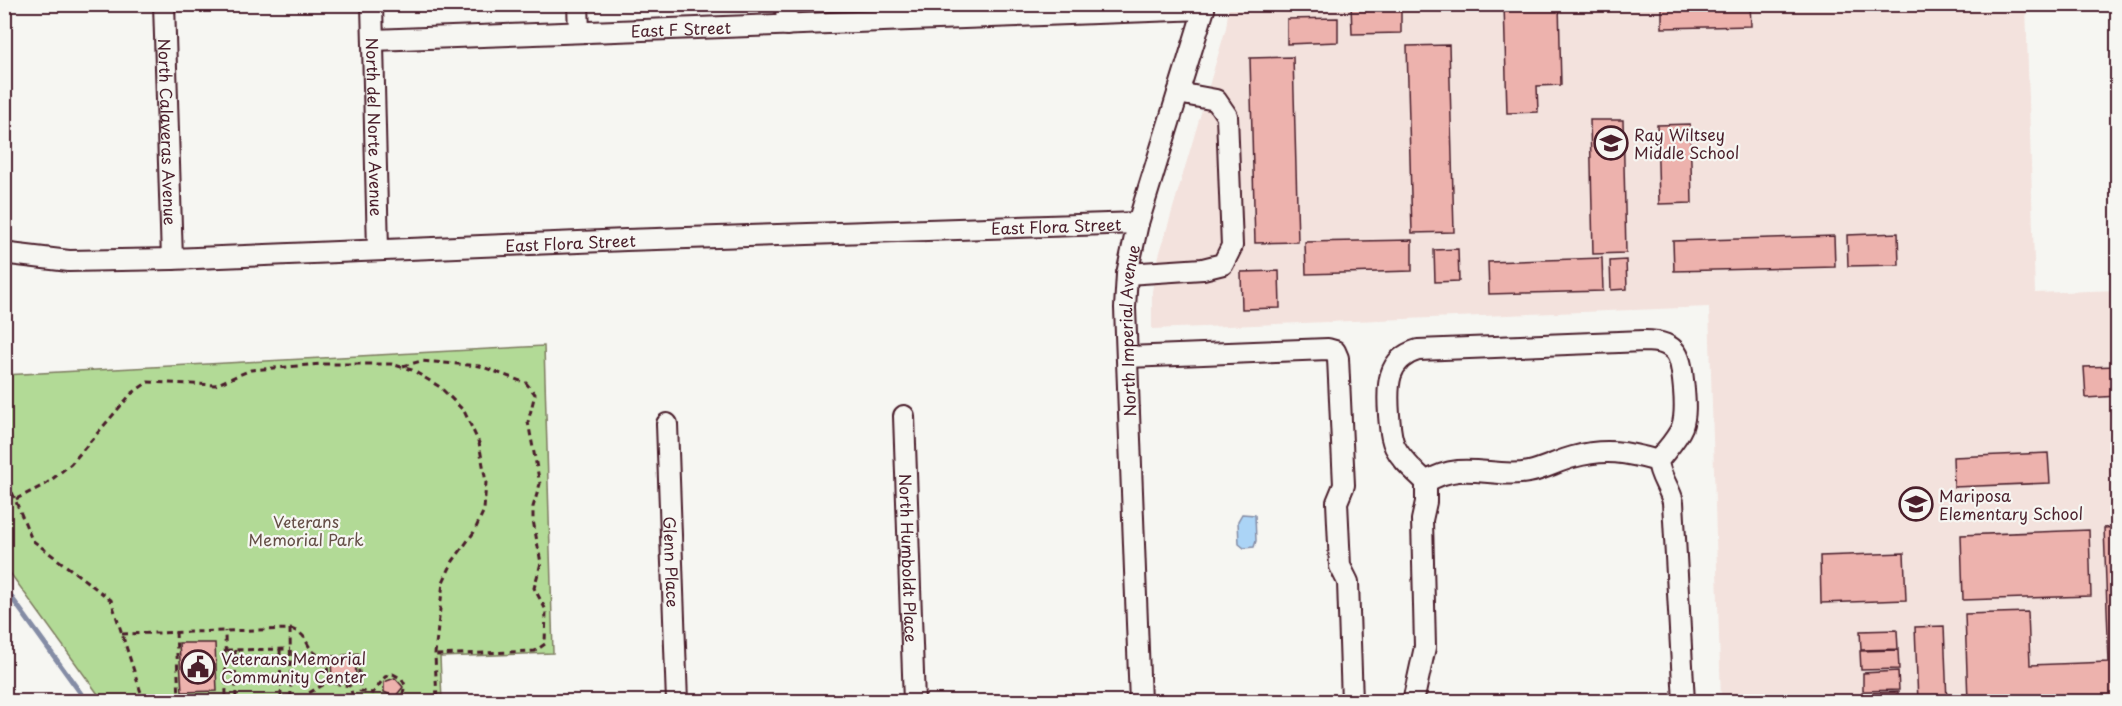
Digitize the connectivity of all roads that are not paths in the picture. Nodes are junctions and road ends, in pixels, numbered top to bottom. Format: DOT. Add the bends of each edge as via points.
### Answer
graph roads {
  1 [pos="164,4"];
  2 [pos="372,4"];
  3 [pos="578,4"];
  4 [pos="786,4"];
  5 [pos="1204,7"];
  6 [pos="994,11"];
  7 [pos="787,25"];
  8 [pos="579,32"];
  9 [pos="373,40"];
  10 [pos="1178,93"];
  11 [pos="1138,223"];
  12 [pos="378,250"];
  13 [pos="4,251"];
  14 [pos="172,259"];
  15 [pos="1127,274"];
  16 [pos="1127,357"];
  17 [pos="904,416"];
  18 [pos="667,424"];
  19 [pos="1658,461"];
  20 [pos="1426,482"];
  21 [pos="677,702"];
  22 [pos="914,702"];
  23 [pos="1140,702"];
  24 [pos="1352,702"];
  25 [pos="1413,702"];
  26 [pos="1684,702"];
  1 -- 14 [label="street, North Calaveras Avenue"];
  2 -- 9 [label="street, North del Norte Avenue"];
  3 -- 8 [label="street"];
  4 -- 7 [label="street"];
  5 -- 6 [label="street, East F Street"];
  5 -- 10 [label="street, North Imperial Avenue"];
  6 -- 7 [label="street, East F Street"];
  7 -- 8 [label="street, East F Street"];
  8 -- 9 [label="street, East F Street"];
  9 -- 12 [label="street, North del Norte Avenue"];
  10 -- 11 [label="street, North Imperial Avenue"];
  10 -- 15 [label="street" via="1216,100 1227,116 1232,246 1223,264"];
  11 -- 12 [label="street, East Flora Street"];
  11 -- 15 [label="street, North Imperial Avenue"];
  12 -- 14 [label="street, East Flora Street"];
  13 -- 14 [label="street, East Flora Street" via="69,261"];
  15 -- 16 [label="street, North Imperial Avenue"];
  16 -- 23 [label="street, North Imperial Avenue"];
  16 -- 24 [label="street" via="1335,351 1344,485 1337,502 1340,566 1348,582"];
  17 -- 22 [label="street, North Humboldt Place"];
  18 -- 21 [label="street, Glenn Place"];
  19 -- 20 [label="street" via="1612,451 1594,452 1529,472 1470,469 1439,475"];
  19 -- 20 [label="street" via="1685,417 1681,360 1665,344 1644,341 1418,350 1399,360 1388,394 1391,439 1404,460"];
  19 -- 26 [label="street" via="1672,502"];
  20 -- 25 [label="street" via="1422,520 1425,647"];
}
